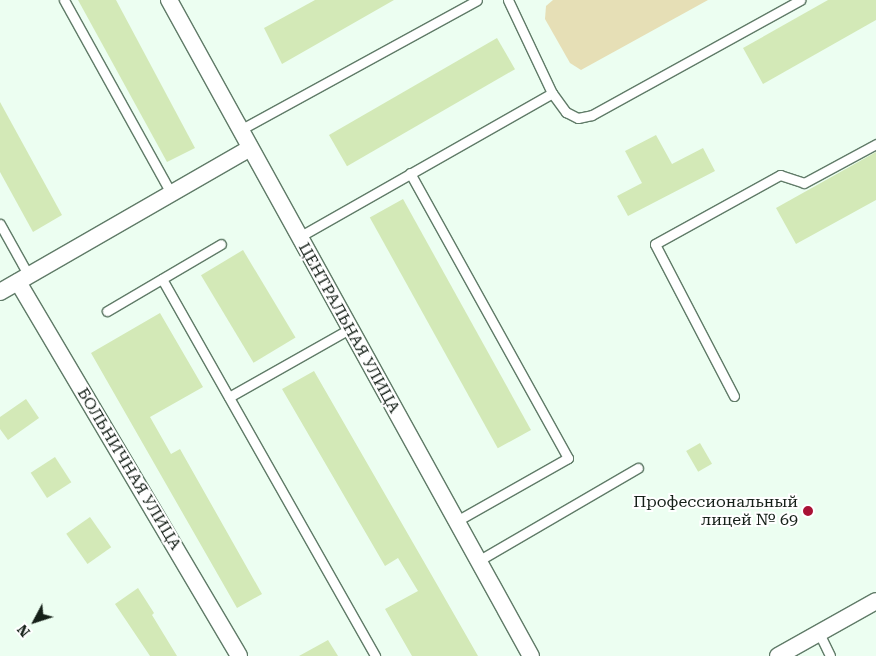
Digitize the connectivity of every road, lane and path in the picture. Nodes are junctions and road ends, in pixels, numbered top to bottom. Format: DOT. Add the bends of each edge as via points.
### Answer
graph roads {
  1 [pos="64,0"];
  2 [pos="169,0"];
  3 [pos="477,0"];
  4 [pos="508,0"];
  5 [pos="800,0"];
  6 [pos="552,93"];
  7 [pos="240,130"];
  8 [pos="876,144"];
  9 [pos="250,149"];
  10 [pos="410,173"];
  11 [pos="171,193"];
  12 [pos="0,224"];
  13 [pos="299,237"];
  14 [pos="221,244"];
  15 [pos="24,279"];
  16 [pos="162,279"];
  17 [pos="0,292"];
  18 [pos="107,311"];
  19 [pos="350,329"];
  20 [pos="734,396"];
  21 [pos="229,397"];
  22 [pos="638,468"];
  23 [pos="455,522"];
  24 [pos="478,561"];
  25 [pos="876,601"];
  26 [pos="819,633"];
  27 [pos="239,656"];
  28 [pos="375,656"];
  29 [pos="532,656"];
  30 [pos="778,656"];
  31 [pos="830,656"];
  1 -- 11 [label="lane"];
  2 -- 7 [label="street, ЦЕНТРАЛЬНАЯ УЛИЦА"];
  3 -- 7 [label="lane"];
  4 -- 6 [label="lane"];
  5 -- 6 [label="lane" via="592,115 578,118 566,112"];
  6 -- 10 [label="lane"];
  7 -- 9 [label="street, ЦЕНТРАЛЬНАЯ УЛИЦА"];
  8 -- 20 [label="lane" via="804,183 780,175 654,244"];
  9 -- 11 [label="street"];
  9 -- 13 [label="street, ЦЕНТРАЛЬНАЯ УЛИЦА"];
  10 -- 13 [label="lane"];
  10 -- 23 [label="lane" via="568,458"];
  11 -- 15 [label="street"];
  12 -- 15 [label="lane"];
  13 -- 19 [label="street, ЦЕНТРАЛЬНАЯ УЛИЦА"];
  14 -- 16 [label="lane"];
  15 -- 17 [label="street"];
  15 -- 27 [label="street, БОЛЬНИЧНАЯ УЛИЦА"];
  16 -- 18 [label="lane"];
  16 -- 21 [label="lane"];
  19 -- 21 [label="lane"];
  19 -- 23 [label="street, ЦЕНТРАЛЬНАЯ УЛИЦА"];
  21 -- 28 [label="lane"];
  22 -- 24 [label="lane"];
  23 -- 24 [label="street, ЦЕНТРАЛЬНАЯ УЛИЦА"];
  24 -- 29 [label="street, ЦЕНТРАЛЬНАЯ УЛИЦА"];
  25 -- 26 [label="street"];
  26 -- 30 [label="street"];
  26 -- 31 [label="lane"];
}
